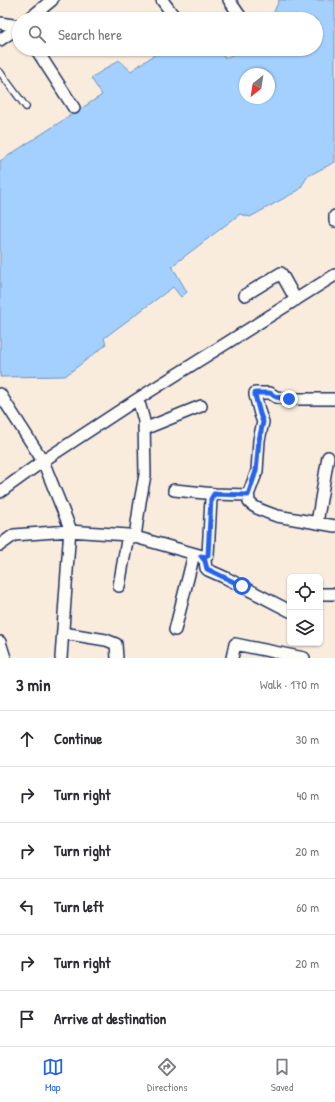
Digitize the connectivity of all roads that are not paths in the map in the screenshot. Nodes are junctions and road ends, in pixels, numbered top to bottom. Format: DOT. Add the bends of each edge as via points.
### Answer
graph roads {
  1 [pos="52,0"];
  2 [pos="162,0"];
  3 [pos="229,0"];
  4 [pos="37,12"];
  5 [pos="171,12"];
  6 [pos="237,12"];
  7 [pos="0,23"];
  8 [pos="12,26"];
  9 [pos="12,32"];
  10 [pos="0,40"];
  11 [pos="41,56"];
  12 [pos="0,72"];
  13 [pos="26,107"];
  14 [pos="74,108"];
  15 [pos="335,216"];
  16 [pos="335,221"];
  17 [pos="335,275"];
  18 [pos="245,295"];
  19 [pos="296,300"];
  20 [pos="0,394"];
  21 [pos="335,399"];
  22 [pos="136,400"];
  23 [pos="201,406"];
  24 [pos="144,429"];
  25 [pos="328,456"];
  26 [pos="42,461"];
  27 [pos="174,490"];
  28 [pos="0,492"];
  29 [pos="214,494"];
  30 [pos="248,495"];
  31 [pos="317,523"];
  32 [pos="335,526"];
  33 [pos="69,531"];
  34 [pos="132,536"];
  35 [pos="0,545"];
  36 [pos="198,555"];
  37 [pos="119,586"];
  38 [pos="323,594"];
  39 [pos="335,594"];
  40 [pos="288,610"];
  41 [pos="175,630"];
  42 [pos="63,633"];
  43 [pos="0,642"];
  44 [pos="5,658"];
  45 [pos="61,658"];
  46 [pos="117,658"];
  47 [pos="232,658"];
  48 [pos="304,658"];
  1 -- 4 [label="street"];
  2 -- 5 [label="street"];
  3 -- 6 [label="street"];
  7 -- 8 [label="street"];
  9 -- 10 [label="street"];
  11 -- 14 [label="street"];
  12 -- 13 [label="lane"];
  15 -- 16 [label="street"];
  17 -- 19 [label="street"];
  18 -- 19 [label="street" via="281,273"];
  19 -- 22 [label="street"];
  20 -- 26 [label="street"];
  21 -- 30 [label="street" via="289,399 276,397 270,393 255,393 263,422 256,471"];
  22 -- 24 [label="street" via="140,406"];
  22 -- 26 [label="street"];
  23 -- 24 [label="street"];
  24 -- 34 [label="street" via="145,475"];
  25 -- 31 [label="street"];
  26 -- 28 [label="street"];
  26 -- 33 [label="street" via="70,528"];
  27 -- 29 [label="street"];
  29 -- 30 [label="street"];
  29 -- 36 [label="street" via="211,499 208,555"];
  30 -- 31 [label="street" via="249,502 269,513"];
  31 -- 32 [label="street"];
  33 -- 34 [label="street"];
  33 -- 35 [label="street" via="14,535"];
  33 -- 42 [label="street"];
  34 -- 36 [label="street"];
  34 -- 37 [label="street"];
  36 -- 40 [label="street" via="205,561 208,570"];
  36 -- 41 [label="street"];
  38 -- 39 [label="street"];
  42 -- 45 [label="street"];
  42 -- 46 [label="street" via="116,644"];
  43 -- 44 [label="street"];
  47 -- 48 [label="street" via="234,644"];
}
